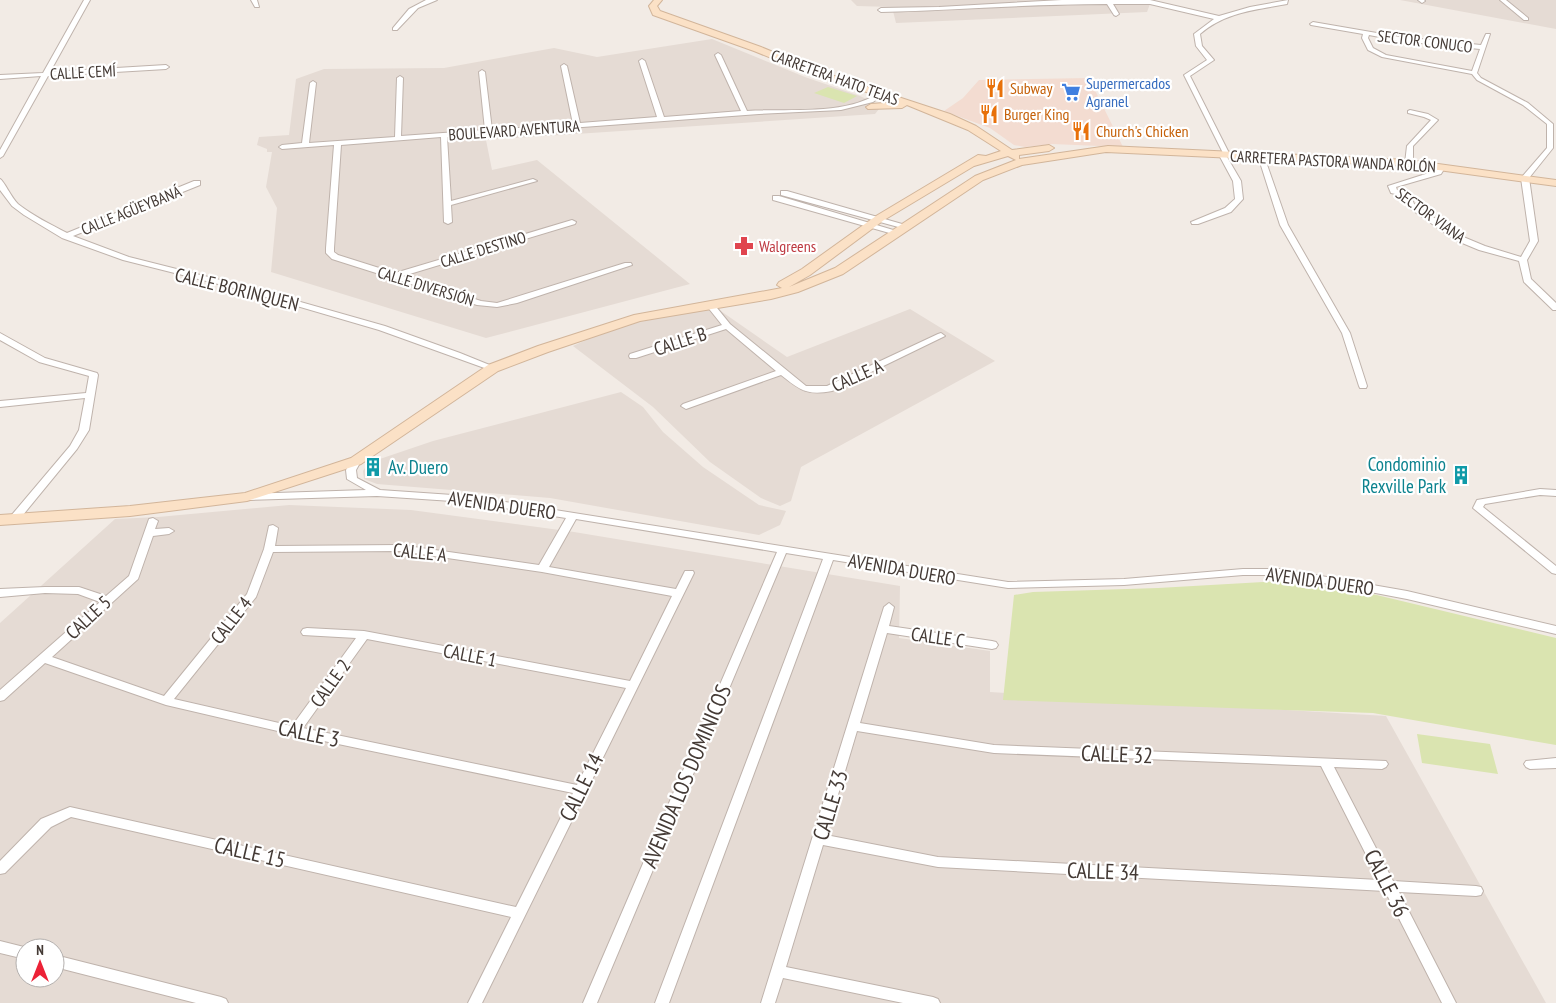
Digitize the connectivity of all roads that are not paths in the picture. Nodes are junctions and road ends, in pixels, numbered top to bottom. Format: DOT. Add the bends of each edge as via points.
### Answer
graph roads {
  1 [pos="87,0"];
  2 [pos="434,0"];
  3 [pos="658,0"];
  4 [pos="880,0"];
  5 [pos="1285,0"];
  6 [pos="1503,0"];
  7 [pos="1108,1"];
  8 [pos="1116,14"];
  9 [pos="1218,18"];
  10 [pos="1526,19"];
  11 [pos="1313,24"];
  12 [pos="394,28"];
  13 [pos="1366,34"];
  14 [pos="1488,35"];
  15 [pos="1483,47"];
  16 [pos="718,55"];
  17 [pos="642,61"];
  18 [pos="564,66"];
  19 [pos="166,67"];
  20 [pos="482,72"];
  21 [pos="1474,73"];
  22 [pos="47,74"];
  23 [pos="0,77"];
  24 [pos="400,78"];
  25 [pos="314,83"];
  26 [pos="881,94"];
  27 [pos="891,97"];
  28 [pos="915,106"];
  29 [pos="871,107"];
  30 [pos="839,109"];
  31 [pos="1410,112"];
  32 [pos="745,114"];
  33 [pos="661,119"];
  34 [pos="577,125"];
  35 [pos="489,132"];
  36 [pos="984,135"];
  37 [pos="444,136"];
  38 [pos="398,139"];
  39 [pos="338,144"];
  40 [pos="305,146"];
  41 [pos="282,147"];
  42 [pos="1108,149"];
  43 [pos="1010,153"];
  44 [pos="1225,155"];
  45 [pos="0,156"];
  46 [pos="1261,156"];
  47 [pos="1020,162"];
  48 [pos="1409,162"];
  49 [pos="974,163"];
  50 [pos="1442,166"];
  51 [pos="1525,178"];
  52 [pos="533,181"];
  53 [pos="0,182"];
  54 [pos="1556,182"];
  55 [pos="197,183"];
  56 [pos="784,193"];
  57 [pos="776,198"];
  58 [pos="447,204"];
  59 [pos="448,222"];
  60 [pos="572,222"];
  61 [pos="875,222"];
  62 [pos="1195,222"];
  63 [pos="900,229"];
  64 [pos="65,236"];
  65 [pos="1523,260"];
  66 [pos="628,265"];
  67 [pos="393,276"];
  68 [pos="745,298"];
  69 [pos="710,305"];
  70 [pos="1556,308"];
  71 [pos="727,326"];
  72 [pos="0,336"];
  73 [pos="940,336"];
  74 [pos="633,356"];
  75 [pos="493,368"];
  76 [pos="781,372"];
  77 [pos="1363,386"];
  78 [pos="89,396"];
  79 [pos="0,404"];
  80 [pos="686,406"];
  81 [pos="356,461"];
  82 [pos="377,493"];
  83 [pos="1556,493"];
  84 [pos="247,497"];
  85 [pos="573,515"];
  86 [pos="7,520"];
  87 [pos="153,521"];
  88 [pos="274,528"];
  89 [pos="169,532"];
  90 [pos="149,533"];
  91 [pos="269,549"];
  92 [pos="783,549"];
  93 [pos="829,556"];
  94 [pos="542,569"];
  95 [pos="1556,572"];
  96 [pos="689,573"];
  97 [pos="0,593"];
  98 [pos="678,593"];
  99 [pos="106,600"];
  100 [pos="889,607"];
  101 [pos="884,629"];
  102 [pos="1556,630"];
  103 [pos="307,632"];
  104 [pos="364,635"];
  105 [pos="992,645"];
  106 [pos="44,658"];
  107 [pos="632,685"];
  108 [pos="2,694"];
  109 [pos="166,701"];
  110 [pos="854,726"];
  111 [pos="295,731"];
  112 [pos="1325,762"];
  113 [pos="1556,763"];
  114 [pos="1382,764"];
  115 [pos="1530,764"];
  116 [pos="580,790"];
  117 [pos="819,839"];
  118 [pos="0,869"];
  119 [pos="1389,887"];
  120 [pos="1476,891"];
  121 [pos="519,913"];
  122 [pos="0,947"];
  123 [pos="15,951"];
  124 [pos="65,964"];
  125 [pos="778,971"];
  126 [pos="221,1003"];
  127 [pos="475,1003"];
  128 [pos="590,1003"];
  129 [pos="662,1003"];
  130 [pos="768,1003"];
  131 [pos="933,1003"];
  132 [pos="1449,1003"];
  1 -- 22 [label="street"];
  2 -- 12 [label="street" via="406,13"];
  3 -- 26 [label="street, CARRETERA HATO TEJAS" via="653,6 656,13 751,46 815,73"];
  4 -- 7 [label="street" via="882,11"];
  5 -- 9 [label="street" via="1285,3 1255,7"];
  6 -- 10 [label="street"];
  7 -- 8 [label="street"];
  7 -- 9 [label="street" via="1161,3"];
  9 -- 44 [label="street" via="1197,34 1199,46 1211,60 1187,75"];
  11 -- 13 [label="street, SECTOR CONUCO"];
  13 -- 15 [label="street, SECTOR CONUCO"];
  13 -- 21 [label="street, SECTOR CONUCO" via="1370,49 1384,56"];
  14 -- 15 [label="street, SECTOR CONUCO"];
  15 -- 21 [label="street, SECTOR CONUCO"];
  16 -- 32 [label="street"];
  17 -- 33 [label="street"];
  18 -- 34 [label="street"];
  19 -- 22 [label="street, CALLE CEMÍ"];
  20 -- 35 [label="street"];
  21 -- 51 [label="street, SECTOR CONUCO" via="1479,79 1521,100 1550,124 1550,148"];
  22 -- 23 [label="street, CALLE CEMÍ"];
  22 -- 45 [label="street"];
  24 -- 38 [label="street"];
  25 -- 40 [label="street"];
  26 -- 27 [label="street, CARRETERA HATO TEJAS"];
  26 -- 30 [label="street, BOULEVARD AVENTURA" via="869,102"];
  27 -- 28 [label="street, CARRETERA HATO TEJAS"];
  27 -- 29 [label="street, BOULEVARD AVENTURA"];
  28 -- 29 [label="street" via="891,104"];
  28 -- 36 [label="street, CARRETERA HATO TEJAS"];
  29 -- 30 [label="street, BOULEVARD AVENTURA"];
  30 -- 32 [label="street, BOULEVARD AVENTURA"];
  30 -- 32 [label="street, BOULEVARD AVENTURA" via="784,115"];
  31 -- 48 [label="street" via="1434,120 1410,146"];
  32 -- 33 [label="street, BOULEVARD AVENTURA"];
  33 -- 34 [label="street, BOULEVARD AVENTURA"];
  34 -- 35 [label="street, BOULEVARD AVENTURA"];
  35 -- 37 [label="street, BOULEVARD AVENTURA"];
  36 -- 43 [label="street, CARRETERA HATO TEJAS"];
  36 -- 49 [label="street" via="990,145 987,153"];
  37 -- 38 [label="street, BOULEVARD AVENTURA"];
  37 -- 58 [label="street"];
  38 -- 39 [label="street, BOULEVARD AVENTURA"];
  39 -- 40 [label="street, BOULEVARD AVENTURA"];
  39 -- 67 [label="street, CALLE DIVERSIÓN" via="330,253"];
  40 -- 41 [label="street, BOULEVARD AVENTURA"];
  42 -- 43 [label="street, CARRETERA PASTORA WANDA ROLÓN" via="1058,147"];
  42 -- 44 [label="street, CARRETERA PASTORA WANDA ROLÓN"];
  42 -- 47 [label="street, CARRETERA PASTORA WANDA ROLÓN"];
  43 -- 47 [label="street, CARRETERA HATO TEJAS"];
  43 -- 49 [label="street, CARRETERA PASTORA WANDA ROLÓN"];
  44 -- 46 [label="street, CARRETERA PASTORA WANDA ROLÓN"];
  44 -- 62 [label="street" via="1237,182 1239,199 1228,210"];
  46 -- 48 [label="street, CARRETERA PASTORA WANDA ROLÓN"];
  46 -- 77 [label="street" via="1284,225 1346,333"];
  47 -- 63 [label="street, CARRETERA PASTORA WANDA ROLÓN" via="979,178"];
  48 -- 50 [label="street, CARRETERA PASTORA WANDA ROLÓN"];
  49 -- 61 [label="street, CARRETERA PASTORA WANDA ROLÓN"];
  50 -- 51 [label="street, CARRETERA PASTORA WANDA ROLÓN"];
  50 -- 65 [label="street, SECTOR VIANA" via="1438,172 1392,186 1394,191 1407,195 1411,205 1458,238"];
  51 -- 54 [label="street, CARRETERA PASTORA WANDA ROLÓN"];
  51 -- 65 [label="street" via="1534,241"];
  52 -- 58 [label="street"];
  53 -- 64 [label="street, CALLE BORINQUEN" via="20,210"];
  55 -- 64 [label="street, CALLE AGÜEYBANÁ"];
  56 -- 61 [label="street"];
  57 -- 61 [label="street"];
  58 -- 59 [label="street"];
  60 -- 67 [label="street, CALLE DESTINO"];
  61 -- 63 [label="street"];
  61 -- 63 [label="street"];
  61 -- 68 [label="street, CARRETERA PASTORA WANDA ROLÓN" via="793,280"];
  63 -- 68 [label="street, CARRETERA PASTORA WANDA ROLÓN" via="839,271 794,289"];
  64 -- 75 [label="street, CALLE BORINQUEN" via="118,258 261,293 396,333"];
  65 -- 70 [label="street" via="1528,280"];
  66 -- 67 [label="street, CALLE DIVERSIÓN" via="497,305 480,303"];
  68 -- 69 [label="street, CARRETERA PASTORA WANDA ROLÓN"];
  69 -- 71 [label="street, CALLE A"];
  69 -- 75 [label="street, CARRETERA PASTORA WANDA ROLÓN" via="638,318"];
  71 -- 74 [label="street, CALLE B"];
  71 -- 76 [label="street, CALLE A"];
  72 -- 78 [label="street" via="42,360 94,374"];
  73 -- 76 [label="street, CALLE A" via="829,389 803,388"];
  75 -- 81 [label="street, CARRETERA PASTORA WANDA ROLÓN"];
  76 -- 80 [label="street"];
  78 -- 79 [label="street"];
  78 -- 86 [label="street" via="84,430 74,447"];
  81 -- 82 [label="street" via="351,470 352,479"];
  81 -- 84 [label="street, CARRETERA PASTORA WANDA ROLÓN"];
  82 -- 84 [label="street, AVENIDA DUERO"];
  82 -- 85 [label="street, AVENIDA DUERO" via="468,499"];
  83 -- 95 [label="street" via="1540,492 1481,502 1478,508"];
  84 -- 86 [label="street, CARRETERA PASTORA WANDA ROLÓN" via="130,511"];
  85 -- 92 [label="street, AVENIDA DUERO"];
  85 -- 94 [label="street"];
  87 -- 90 [label="street, CALLE 5"];
  88 -- 91 [label="street, CALLE 4"];
  89 -- 90 [label="street"];
  90 -- 99 [label="street, CALLE 5" via="134,577"];
  91 -- 94 [label="street, CALLE A" via="400,548"];
  91 -- 109 [label="street, CALLE 4" via="252,595"];
  92 -- 93 [label="street, AVENIDA DUERO"];
  92 -- 128 [label="street, AVENIDA LOS DOMINICOS"];
  93 -- 102 [label="street, AVENIDA DUERO" via="1008,585 1124,582 1280,572 1407,595"];
  93 -- 129 [label="street"];
  94 -- 98 [label="street, CALLE A"];
  96 -- 98 [label="street, CALLE 14"];
  97 -- 99 [label="street" via="79,591"];
  98 -- 107 [label="street, CALLE 14"];
  99 -- 106 [label="street, CALLE 5"];
  100 -- 101 [label="street, CALLE 33"];
  101 -- 105 [label="street, CALLE C"];
  101 -- 110 [label="street, CALLE 33"];
  103 -- 104 [label="street, CALLE 1"];
  104 -- 107 [label="street, CALLE 1"];
  104 -- 111 [label="street, CALLE 2"];
  106 -- 108 [label="street, CALLE 5"];
  106 -- 109 [label="street, CALLE 3"];
  107 -- 116 [label="street, CALLE 14"];
  109 -- 111 [label="street, CALLE 3"];
  110 -- 112 [label="street, CALLE 32" via="994,749"];
  110 -- 117 [label="street, CALLE 33"];
  111 -- 116 [label="street, CALLE 3"];
  112 -- 114 [label="street, CALLE 32"];
  112 -- 119 [label="street, CALLE 36"];
  113 -- 115 [label="street"];
  116 -- 121 [label="street, CALLE 14"];
  117 -- 119 [label="street, CALLE 34" via="938,862"];
  117 -- 125 [label="street, CALLE 33"];
  118 -- 121 [label="street, CALLE 15" via="46,823 70,812"];
  119 -- 120 [label="street, CALLE 34"];
  119 -- 132 [label="street, CALLE 36"];
  121 -- 127 [label="street, CALLE 14"];
  122 -- 123 [label="street"];
  124 -- 126 [label="street"];
  125 -- 130 [label="street, CALLE 33"];
  125 -- 131 [label="street"];
}
